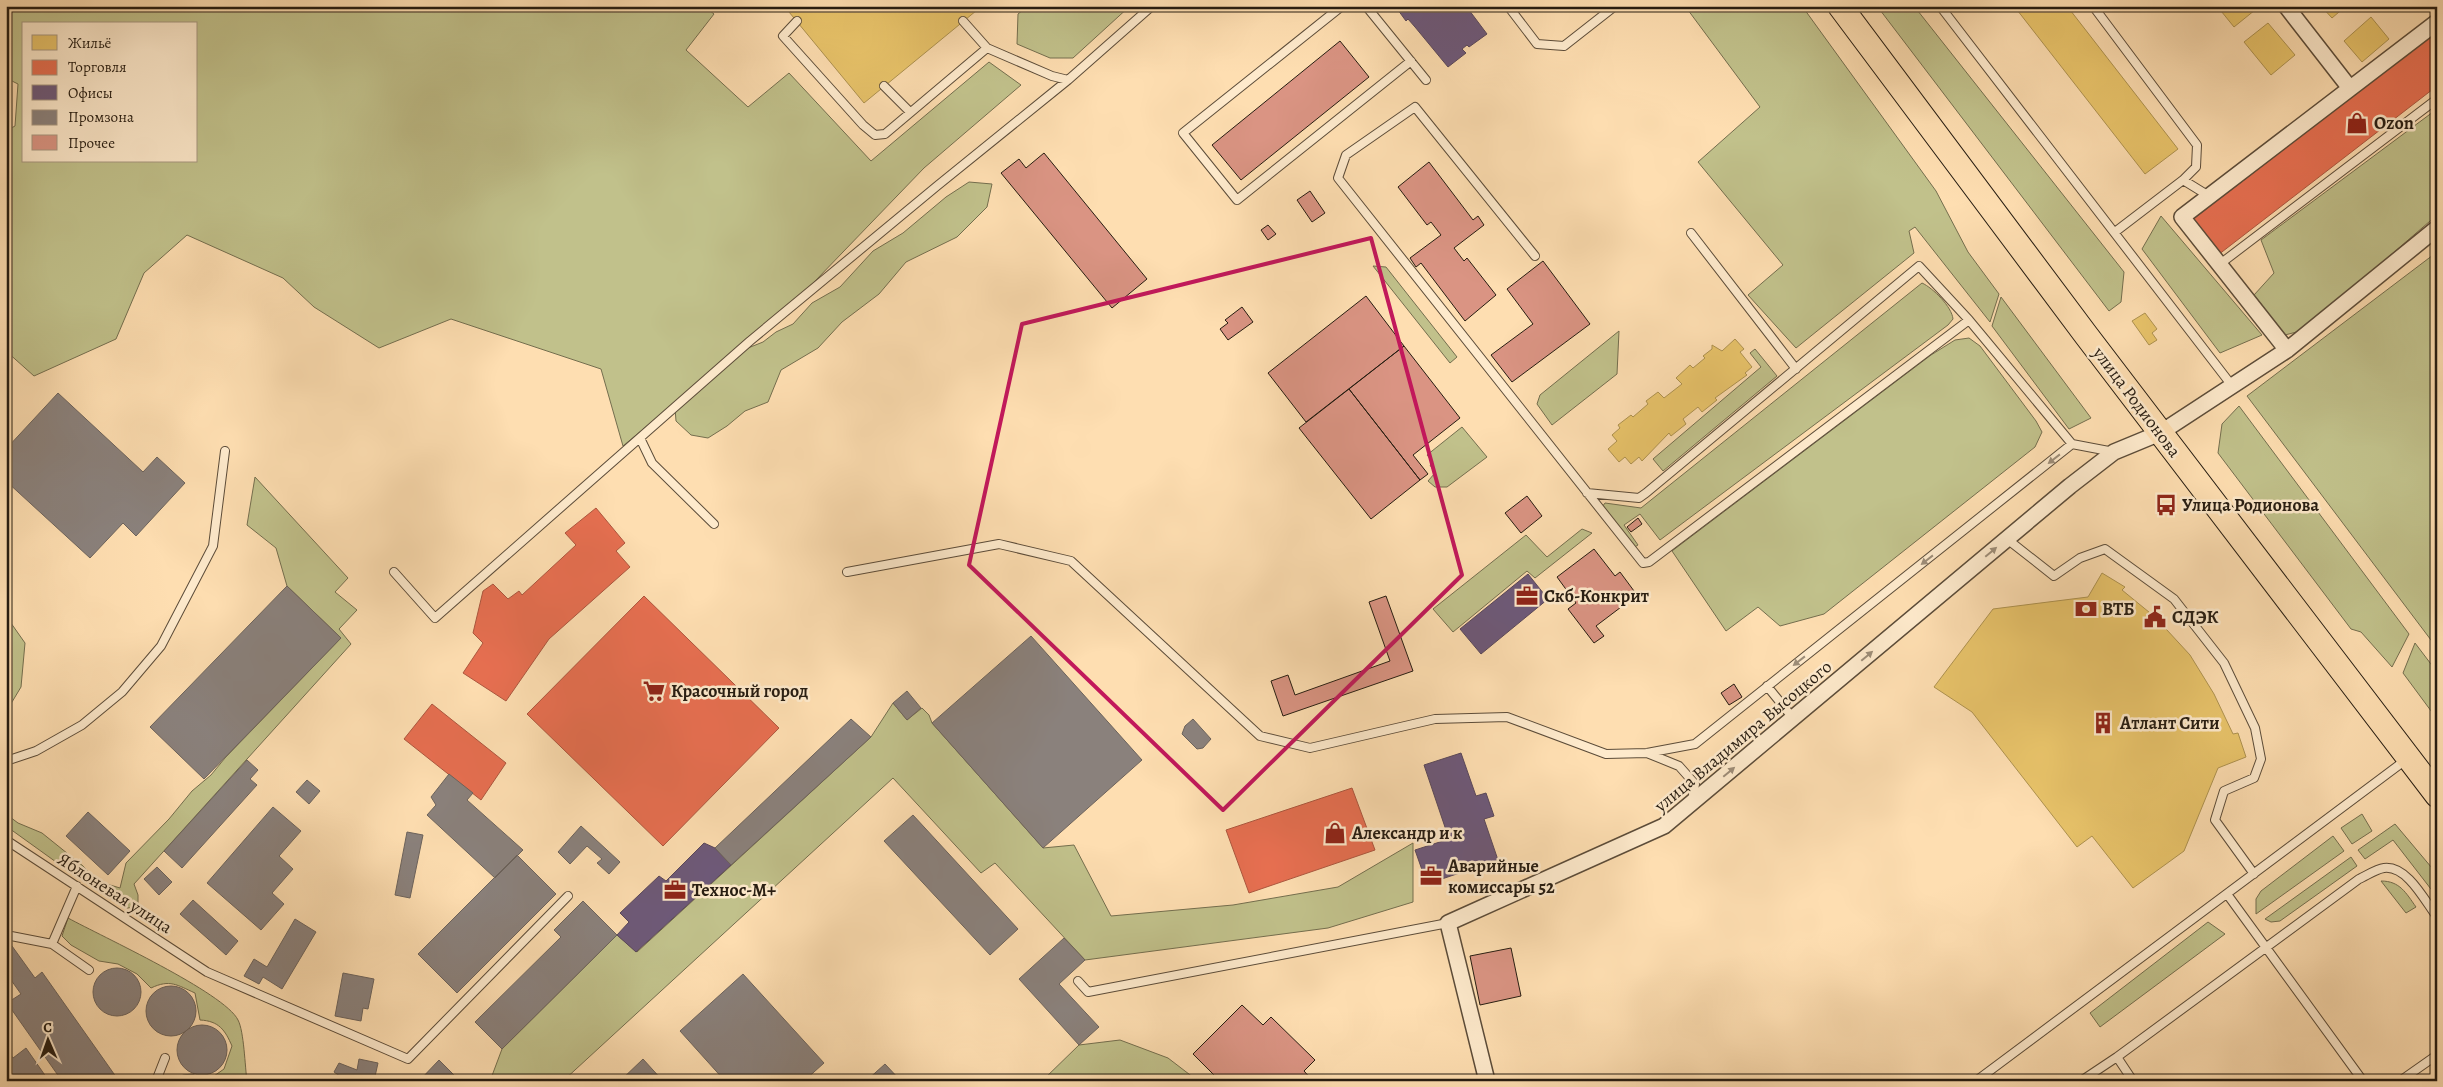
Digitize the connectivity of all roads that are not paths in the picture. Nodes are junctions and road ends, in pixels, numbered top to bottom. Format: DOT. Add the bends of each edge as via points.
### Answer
graph roads {
  1 [pos="1152,6"];
  2 [pos="1342,6"];
  3 [pos="1366,6"];
  4 [pos="1508,6"];
  5 [pos="1615,6"];
  6 [pos="1840,6"];
  7 [pos="1940,6"];
  8 [pos="2093,6"];
  9 [pos="2286,6"];
  10 [pos="797,21"];
  11 [pos="963,21"];
  12 [pos="2437,22"];
  13 [pos="987,48"];
  14 [pos="1410,61"];
  15 [pos="1068,80"];
  16 [pos="1426,80"];
  17 [pos="884,86"];
  18 [pos="2349,87"];
  19 [pos="2437,99"];
  20 [pos="910,112"];
  21 [pos="2183,180"];
  22 [pos="2209,196"];
  23 [pos="2437,228"];
  24 [pos="2115,232"];
  25 [pos="1691,233"];
  26 [pos="1535,256"];
  27 [pos="2220,264"];
  28 [pos="1970,320"];
  29 [pos="2286,350"];
  30 [pos="1796,368"];
  31 [pos="2233,387"];
  32 [pos="2160,433"];
  33 [pos="640,438"];
  34 [pos="2072,444"];
  35 [pos="225,451"];
  36 [pos="2114,452"];
  37 [pos="1587,494"];
  38 [pos="714,524"];
  39 [pos="2007,539"];
  40 [pos="394,572"];
  41 [pos="847,572"];
  42 [pos="1767,686"];
  43 [pos="1793,718"];
  44 [pos="1647,753"];
  45 [pos="2409,758"];
  46 [pos="6,761"];
  47 [pos="2436,793"];
  48 [pos="1692,803"];
  49 [pos="6,840"];
  50 [pos="2254,874"];
  51 [pos="77,886"];
  52 [pos="2227,894"];
  53 [pos="568,896"];
  54 [pos="2437,916"];
  55 [pos="1448,923"];
  56 [pos="6,935"];
  57 [pos="52,944"];
  58 [pos="2265,948"];
  59 [pos="89,970"];
  60 [pos="1078,981"];
  61 [pos="2437,1055"];
  62 [pos="2117,1057"];
  63 [pos="165,1058"];
  64 [pos="156,1081"];
  65 [pos="1487,1081"];
  66 [pos="1976,1081"];
  67 [pos="2081,1081"];
  68 [pos="2133,1081"];
  69 [pos="2363,1081"];
  70 [pos="2400,1081"];
  1 -- 15 [label="lane"];
  2 -- 14 [label="lane" via="1183,133 1237,200"];
  3 -- 14 [label="lane"];
  4 -- 5 [label="lane" via="1537,44 1564,46"];
  6 -- 32 [label="main road, улица Родионова"];
  7 -- 24 [label="lane"];
  8 -- 21 [label="lane" via="2197,145 2196,167"];
  9 -- 18 [label="street"];
  10 -- 20 [label="lane" via="783,36 863,125 875,134 885,134"];
  11 -- 13 [label="lane"];
  12 -- 18 [label="street"];
  13 -- 15 [label="lane"];
  13 -- 20 [label="lane"];
  14 -- 16 [label="lane"];
  15 -- 33 [label="lane" via="750,341"];
  17 -- 20 [label="lane"];
  18 -- 22 [label="street"];
  19 -- 27 [label="lane"];
  21 -- 22 [label="lane"];
  21 -- 24 [label="lane"];
  22 -- 27 [label="street" via="2182,217"];
  23 -- 29 [label="street, улица Владимира Высоцкого"];
  24 -- 31 [label="lane"];
  25 -- 30 [label="lane"];
  26 -- 37 [label="lane" via="1415,107 1346,155 1338,178"];
  27 -- 29 [label="street"];
  28 -- 30 [label="lane" via="1919,266"];
  28 -- 34 [label="lane"];
  28 -- 37 [label="lane" via="1649,562 1640,560"];
  29 -- 31 [label="street, улица Владимира Высоцкого"];
  30 -- 37 [label="lane" via="1639,498"];
  31 -- 32 [label="street, улица Владимира Высоцкого"];
  32 -- 36 [label="street, улица Владимира Высоцкого"];
  32 -- 45 [label="main road, улица Родионова"];
  33 -- 38 [label="lane" via="652,464"];
  33 -- 40 [label="lane" via="435,618"];
  34 -- 36 [label="lane"];
  34 -- 42 [label="lane, one-way"];
  35 -- 46 [label="lane" via="213,546 161,646 122,692 82,725 36,750"];
  36 -- 39 [label="street, улица Владимира Высоцкого"];
  43 -- 39 [label="street, улица Владимира Высоцкого, one-way"];
  39 -- 50 [label="lane" via="2054,576 2080,558 2104,550 2174,599 2224,663 2255,728 2260,760 2254,778 2224,792 2215,820"];
  41 -- 44 [label="lane" via="1000,544 1072,561 1260,736 1310,748 1435,719 1507,717 1606,754"];
  42 -- 43 [label="lane"];
  42 -- 44 [label="lane" via="1694,744"];
  48 -- 43 [label="street, улица Владимира Высоцкого, one-way"];
  44 -- 48 [label="lane" via="1678,766 1690,778 1695,784"];
  45 -- 47 [label="main road, улица Родионова"];
  45 -- 50 [label="lane"];
  48 -- 55 [label="street, улица Владимира Высоцкого" via="1664,826"];
  49 -- 51 [label="lane, Яблоневая улица"];
  50 -- 52 [label="lane"];
  51 -- 53 [label="lane, Яблоневая улица" via="207,972 408,1059"];
  51 -- 57 [label="lane"];
  52 -- 58 [label="lane"];
  52 -- 66 [label="lane"];
  54 -- 58 [label="lane" via="2405,876 2394,868 2383,868 2359,879"];
  55 -- 60 [label="lane" via="1088,992"];
  55 -- 65 [label="street"];
  56 -- 57 [label="lane"];
  57 -- 59 [label="lane"];
  58 -- 62 [label="lane"];
  58 -- 69 [label="lane"];
  61 -- 70 [label="lane"];
  62 -- 67 [label="lane"];
  62 -- 68 [label="lane"];
  63 -- 64 [label="lane"];
}
